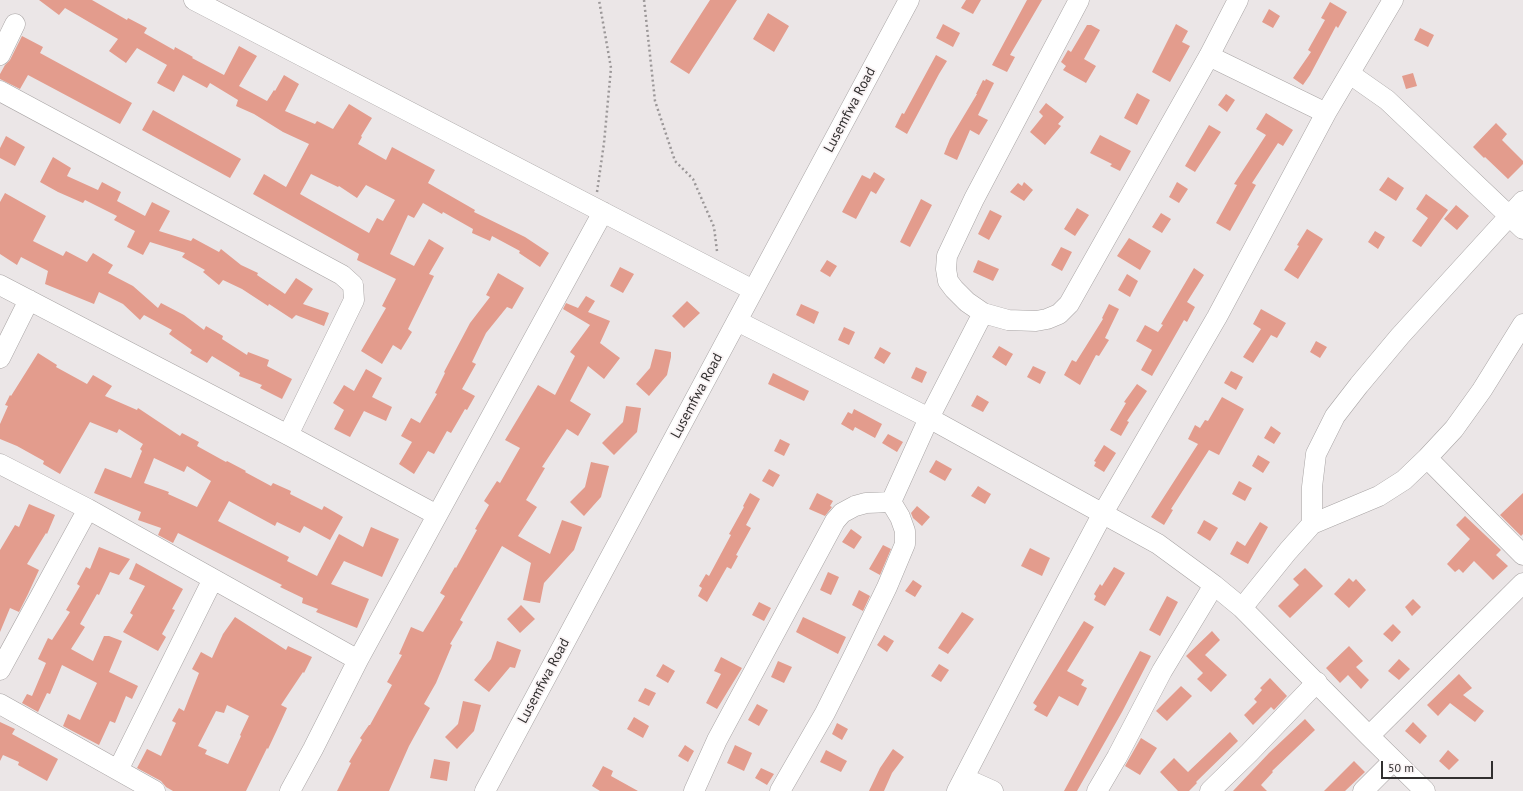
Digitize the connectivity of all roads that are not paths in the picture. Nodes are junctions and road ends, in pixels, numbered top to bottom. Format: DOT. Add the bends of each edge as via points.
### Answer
graph roads {
  1 [pos="194,0"];
  2 [pos="909,0"];
  3 [pos="1079,0"];
  4 [pos="1238,0"];
  5 [pos="1393,0"];
  6 [pos="15,24"];
  7 [pos="0,55"];
  8 [pos="1209,56"];
  9 [pos="1350,74"];
  10 [pos="0,91"];
  11 [pos="1326,113"];
  12 [pos="1523,201"];
  13 [pos="597,209"];
  14 [pos="1516,223"];
  15 [pos="0,285"];
  16 [pos="753,290"];
  17 [pos="28,300"];
  18 [pos="982,313"];
  19 [pos="738,321"];
  20 [pos="1523,324"];
  21 [pos="0,358"];
  22 [pos="930,418"];
  23 [pos="288,435"];
  24 [pos="1427,458"];
  25 [pos="0,464"];
  26 [pos="891,502"];
  27 [pos="88,509"];
  28 [pos="1103,513"];
  29 [pos="437,515"];
  30 [pos="1312,524"];
  31 [pos="1523,555"];
  32 [pos="213,579"];
  33 [pos="1523,583"];
  34 [pos="1214,585"];
  35 [pos="1242,608"];
  36 [pos="358,660"];
  37 [pos="0,670"];
  38 [pos="1317,682"];
  39 [pos="0,704"];
  40 [pos="1368,736"];
  41 [pos="1393,761"];
  42 [pos="118,770"];
  43 [pos="961,784"];
  44 [pos="156,791"];
  45 [pos="290,791"];
  46 [pos="485,791"];
  47 [pos="694,791"];
  48 [pos="780,791"];
  49 [pos="993,791"];
  50 [pos="1097,791"];
  51 [pos="1210,791"];
  52 [pos="1363,791"];
  53 [pos="1425,791"];
  1 -- 13 [label="street"];
  2 -- 16 [label="street, Lusemfwa Road"];
  3 -- 18 [label="street" via="974,199 947,256 948,281 967,302"];
  4 -- 8 [label="street"];
  5 -- 9 [label="street"];
  6 -- 7 [label="street"];
  8 -- 11 [label="street"];
  8 -- 18 [label="street" via="1069,304 1059,314 1036,321 1008,320"];
  9 -- 11 [label="street"];
  9 -- 14 [label="street" via="1387,100"];
  10 -- 23 [label="street" via="342,275 353,285 354,300"];
  11 -- 28 [label="street" via="1217,317"];
  12 -- 14 [label="street"];
  13 -- 16 [label="street"];
  13 -- 29 [label="street"];
  14 -- 30 [label="street" via="1400,336 1335,416 1316,454 1312,487"];
  15 -- 17 [label="street"];
  16 -- 19 [label="street, Lusemfwa Road"];
  17 -- 21 [label="street"];
  17 -- 23 [label="street"];
  18 -- 22 [label="street"];
  19 -- 22 [label="street"];
  19 -- 46 [label="street, Lusemfwa Road"];
  20 -- 24 [label="street" via="1454,429"];
  22 -- 26 [label="street"];
  22 -- 28 [label="street"];
  23 -- 29 [label="street"];
  24 -- 30 [label="street" via="1404,480 1379,496"];
  24 -- 31 [label="street"];
  25 -- 27 [label="street"];
  26 -- 47 [label="street" via="855,506 842,513 836,521 717,740"];
  26 -- 48 [label="street" via="900,517 905,532 905,544 887,587 825,713"];
  27 -- 32 [label="street"];
  27 -- 37 [label="street"];
  28 -- 34 [label="street" via="1158,544"];
  28 -- 43 [label="street"];
  29 -- 36 [label="street"];
  30 -- 35 [label="street"];
  32 -- 36 [label="street"];
  32 -- 42 [label="street"];
  33 -- 40 [label="street"];
  34 -- 35 [label="street"];
  34 -- 50 [label="street" via="1162,671"];
  35 -- 38 [label="street"];
  36 -- 45 [label="street"];
  38 -- 40 [label="street"];
  38 -- 51 [label="street"];
  39 -- 42 [label="street"];
  40 -- 41 [label="street"];
  41 -- 52 [label="street"];
  41 -- 53 [label="street"];
  42 -- 44 [label="street"];
  43 -- 49 [label="street"];
}
